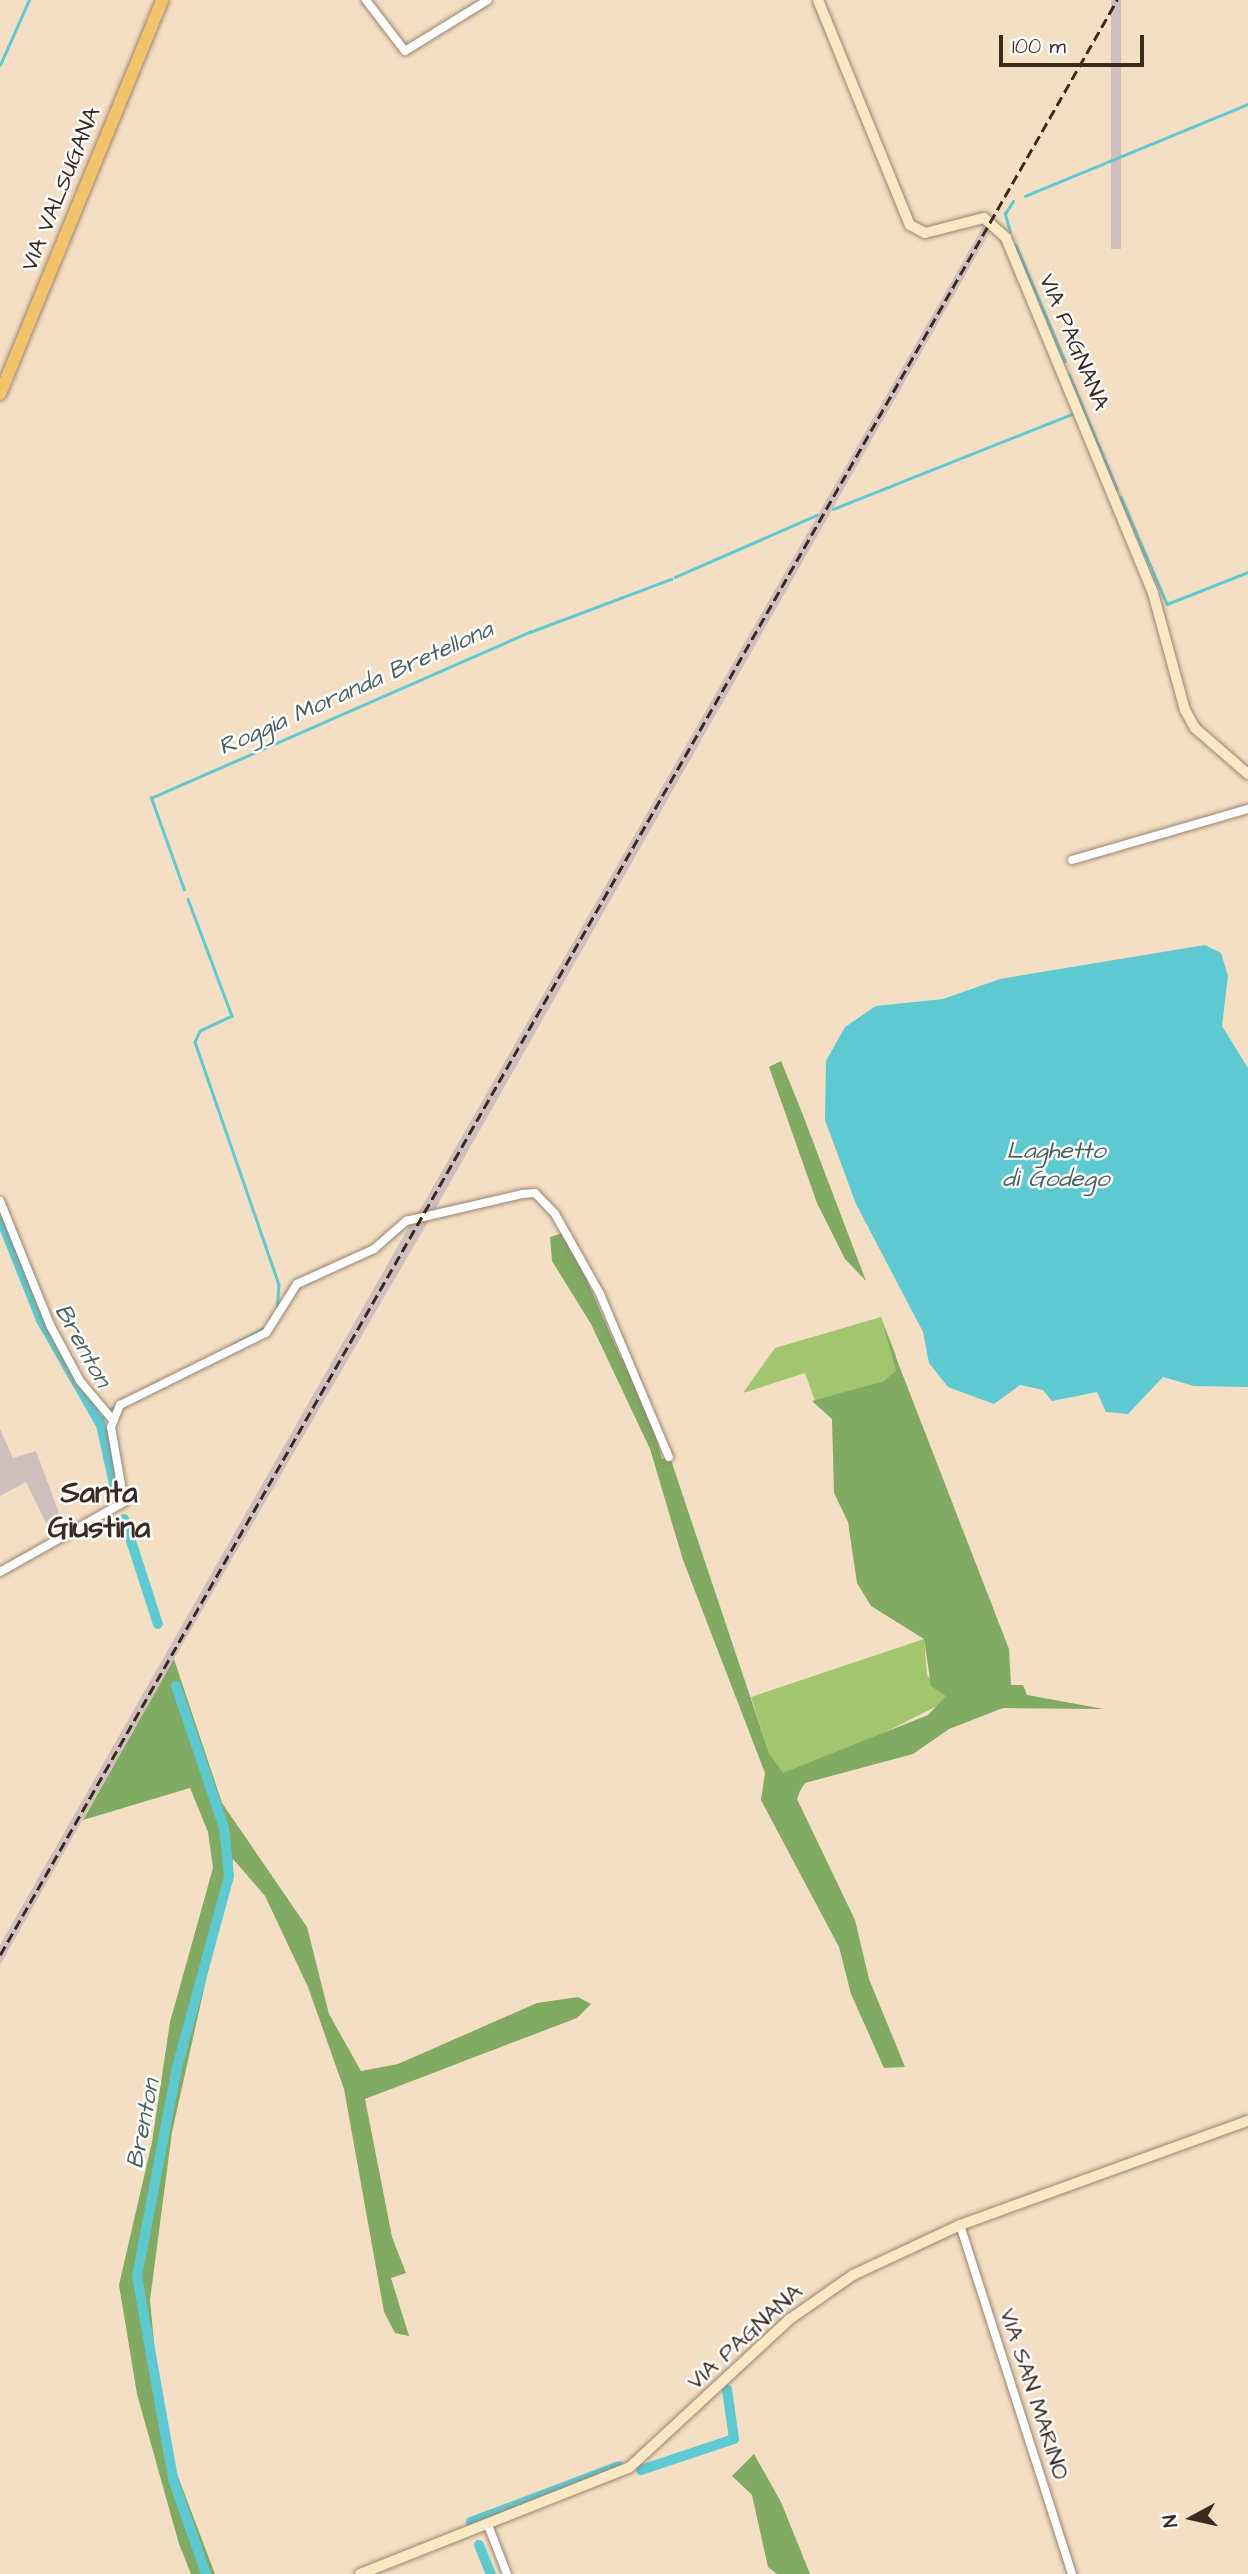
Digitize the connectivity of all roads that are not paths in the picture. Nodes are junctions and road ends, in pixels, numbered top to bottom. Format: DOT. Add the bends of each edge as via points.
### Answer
graph roads {
  1 [pos="162,0"];
  2 [pos="366,0"];
  3 [pos="488,0"];
  4 [pos="818,0"];
  5 [pos="0,394"];
  6 [pos="1248,775"];
  7 [pos="1248,809"];
  8 [pos="1072,860"];
  9 [pos="0,1201"];
  10 [pos="110,1418"];
  11 [pos="669,1457"];
  12 [pos="0,1572"];
  13 [pos="1248,2121"];
  14 [pos="960,2225"];
  15 [pos="488,2525"];
  16 [pos="360,2574"];
  17 [pos="507,2574"];
  18 [pos="1072,2574"];
  1 -- 5 [label="main road, VIA VALSUGANA"];
  2 -- 3 [label="street" via="405,51"];
  4 -- 6 [label="street, VIA PAGNANA" via="904,216 925,233 976,217 1001,229 1153,593 1189,719"];
  7 -- 8 [label="street"];
  9 -- 10 [label="street" via="46,1317"];
  10 -- 11 [label="street" via="130,1398 266,1333 297,1284 374,1249 406,1220 535,1193 555,1214 600,1294"];
  10 -- 12 [label="street" via="126,1498"];
  13 -- 14 [label="street, VIA PAGNANA"];
  14 -- 15 [label="street, VIA PAGNANA" via="853,2275 790,2319 630,2467"];
  14 -- 18 [label="street, VIA SAN MARINO"];
  15 -- 16 [label="street, VIA PAGNANA"];
  15 -- 17 [label="street"];
}
